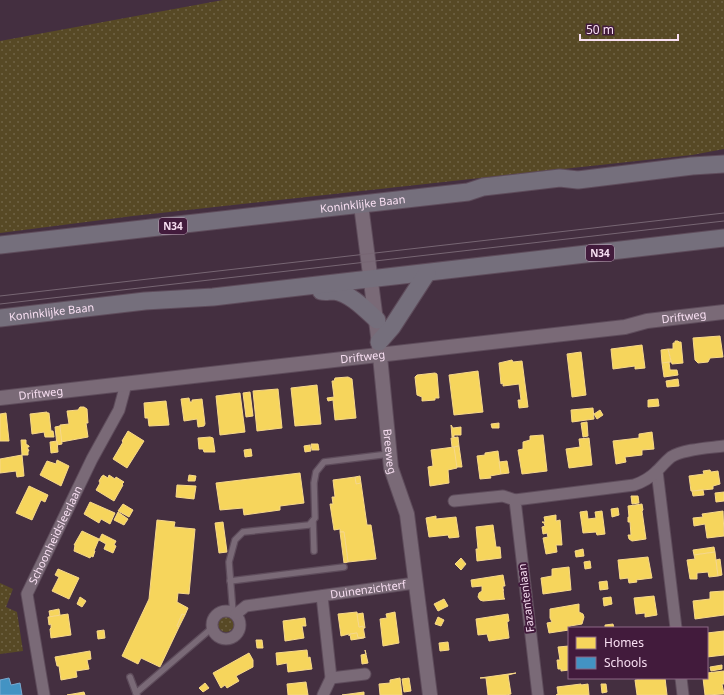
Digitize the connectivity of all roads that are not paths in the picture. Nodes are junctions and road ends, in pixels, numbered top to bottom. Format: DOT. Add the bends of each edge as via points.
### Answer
graph roads {
  1 [pos="724,164"];
  2 [pos="361,205"];
  3 [pos="724,238"];
  4 [pos="0,245"];
  5 [pos="427,273"];
  6 [pos="371,279"];
  7 [pos="309,286"];
  8 [pos="724,312"];
  9 [pos="0,318"];
  10 [pos="377,320"];
  11 [pos="379,348"];
  12 [pos="126,384"];
  13 [pos="0,398"];
  14 [pos="724,446"];
  15 [pos="390,454"];
  16 [pos="657,471"];
  17 [pos="514,500"];
  18 [pos="454,501"];
  19 [pos="313,521"];
  20 [pos="314,551"];
  21 [pos="344,567"];
  22 [pos="230,581"];
  23 [pos="415,583"];
  24 [pos="322,596"];
  25 [pos="235,613"];
  26 [pos="676,627"];
  27 [pos="212,628"];
  28 [pos="364,674"];
  29 [pos="130,677"];
  30 [pos="331,678"];
  31 [pos="682,679"];
  32 [pos="136,694"];
  33 [pos="44,695"];
  34 [pos="323,695"];
  35 [pos="430,695"];
  36 [pos="538,695"];
  37 [pos="684,695"];
  1 -- 2 [label="main road, Koninklijke Baan / N34" via="578,180 560,178"];
  2 -- 4 [label="main road, Koninklijke Baan / N34"];
  2 -- 6 [label="street, Breeweg"];
  3 -- 5 [label="main road, Koninklijke Baan / N34"];
  5 -- 6 [label="main road, Koninklijke Baan / N34"];
  5 -- 11 [label="main road"];
  6 -- 7 [label="main road, Koninklijke Baan / N34"];
  6 -- 10 [label="street, Breeweg"];
  7 -- 9 [label="main road, Koninklijke Baan / N34"];
  7 -- 10 [label="main road" via="322,292 333,291 345,295"];
  8 -- 11 [label="street, Driftweg" via="647,321 625,327"];
  10 -- 11 [label="street, Breeweg"];
  11 -- 12 [label="street, Driftweg"];
  11 -- 15 [label="street, Breeweg"];
  12 -- 13 [label="street, Driftweg"];
  12 -- 33 [label="street, Schoonheidsleerlaan" via="119,410 88,466 27,594"];
  14 -- 16 [label="street" via="676,454"];
  15 -- 19 [label="lane" via="324,462 316,472 314,482"];
  15 -- 23 [label="street, Breeweg" via="391,468 407,514"];
  16 -- 17 [label="street" via="634,485"];
  16 -- 26 [label="street"];
  17 -- 18 [label="street" via="503,496"];
  17 -- 36 [label="street, Fazantenlaan"];
  19 -- 20 [label="lane"];
  19 -- 22 [label="lane" via="309,525 243,532 235,540 229,562"];
  21 -- 22 [label="lane"];
  22 -- 25 [label="lane"];
  23 -- 24 [label="street, Duinenzichterf"];
  23 -- 35 [label="street, Breeweg"];
  24 -- 25 [label="street, Duinenzichterf" via="246,606"];
  24 -- 30 [label="street, Duinenzichterf"];
  25 -- 27 [label="street, Duinenzichterf" via="226,610 216,614 211,624"];
  25 -- 27 [label="street" via="240,620 241,628 231,639 214,634"];
  27 -- 32 [label="lane"];
  28 -- 30 [label="street"];
  29 -- 32 [label="lane"];
  30 -- 34 [label="street"];
  31 -- 37 [label="street"];
}
